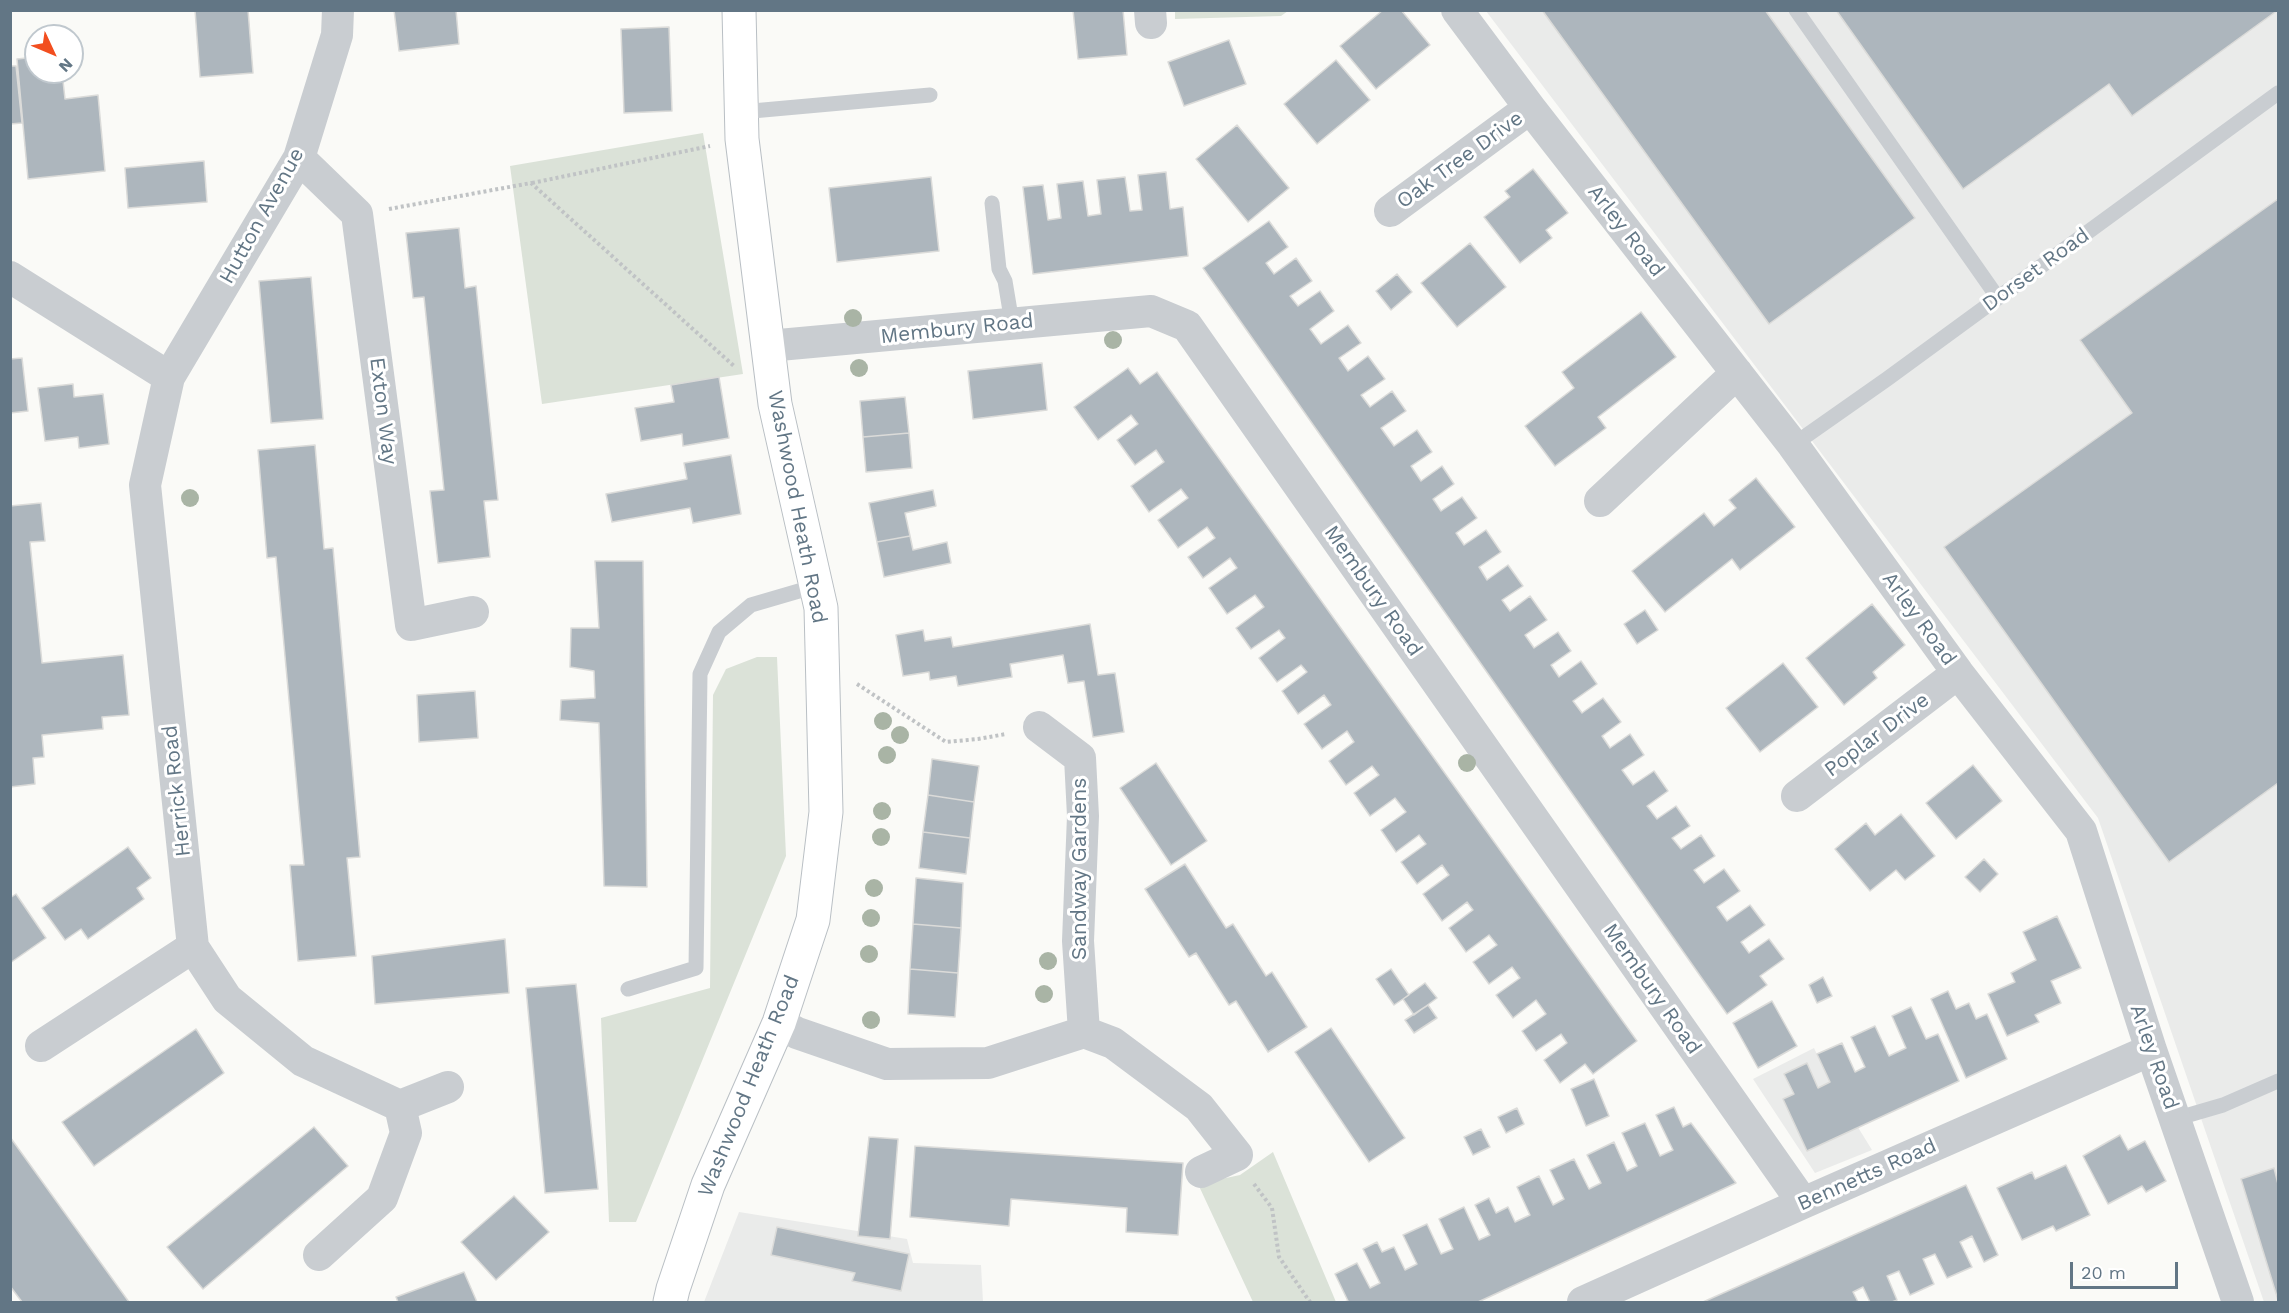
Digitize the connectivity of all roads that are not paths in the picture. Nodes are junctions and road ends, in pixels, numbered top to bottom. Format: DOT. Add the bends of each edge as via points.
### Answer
graph roads {
  1 [pos="338,10"];
  2 [pos="739,10"];
  3 [pos="1457,10"];
  4 [pos="1796,10"];
  5 [pos="2278,93"];
  6 [pos="930,95"];
  7 [pos="1530,108"];
  8 [pos="742,125"];
  9 [pos="299,158"];
  10 [pos="992,203"];
  11 [pos="1390,211"];
  12 [pos="10,277"];
  13 [pos="1998,298"];
  14 [pos="1012,323"];
  15 [pos="768,346"];
  16 [pos="1737,373"];
  17 [pos="170,377"];
  18 [pos="1792,445"];
  19 [pos="1600,501"];
  20 [pos="816,586"];
  21 [pos="473,612"];
  22 [pos="1958,673"];
  23 [pos="1039,727"];
  24 [pos="1797,796"];
  25 [pos="193,947"];
  26 [pos="628,989"];
  27 [pos="779,1023"];
  28 [pos="1084,1032"];
  29 [pos="41,1047"];
  30 [pos="2151,1050"];
  31 [pos="2278,1081"];
  32 [pos="448,1087"];
  33 [pos="400,1106"];
  34 [pos="2175,1119"];
  35 [pos="1201,1172"];
  36 [pos="1803,1203"];
  37 [pos="319,1255"];
  38 [pos="670,1302"];
  39 [pos="1583,1302"];
  40 [pos="2238,1302"];
  1 -- 9 [label="street, Hutton Avenue" via="337,35"];
  2 -- 8 [label="main road, Washwood Heath Road"];
  3 -- 7 [label="street, Arley Road"];
  4 -- 13 [label="lane"];
  5 -- 13 [label="lane, Dorset Road"];
  6 -- 8 [label="lane"];
  7 -- 11 [label="street, Oak Tree Drive"];
  7 -- 16 [label="street, Arley Road"];
  8 -- 15 [label="main road, Washwood Heath Road"];
  9 -- 17 [label="street, Hutton Avenue"];
  9 -- 21 [label="street, Exton Way" via="357,214 411,625"];
  10 -- 14 [label="lane" via="999,269 1005,281"];
  12 -- 17 [label="street"];
  13 -- 18 [label="lane, Dorset Road"];
  14 -- 15 [label="street, Membury Road"];
  14 -- 36 [label="street, Membury Road" via="1151,311 1187,326"];
  15 -- 20 [label="main road, Washwood Heath Road" via="775,404"];
  16 -- 18 [label="street, Arley Road"];
  16 -- 19 [label="street"];
  17 -- 25 [label="street, Herrick Road" via="145,485"];
  18 -- 22 [label="street, Arley Road"];
  20 -- 26 [label="lane" via="752,605 719,632 700,674 696,968"];
  20 -- 27 [label="main road, Washwood Heath Road" via="821,608 826,812 813,921"];
  22 -- 24 [label="street, Poplar Drive"];
  22 -- 30 [label="street, Arley Road" via="2081,831"];
  23 -- 28 [label="street, Sandway Gardens" via="1080,758 1083,816 1078,941"];
  25 -- 29 [label="street"];
  25 -- 33 [label="street, Herrick Road" via="227,999 303,1061"];
  27 -- 28 [label="street" via="887,1064 988,1063"];
  27 -- 38 [label="main road, Washwood Heath Road" via="708,1185"];
  28 -- 35 [label="street" via="1113,1043 1200,1107 1237,1155"];
  30 -- 34 [label="street, Arley Road"];
  30 -- 36 [label="street, Bennetts Road"];
  31 -- 34 [label="lane" via="2223,1105"];
  32 -- 33 [label="street"];
  33 -- 37 [label="street" via="406,1133 382,1198"];
  34 -- 40 [label="street, Arley Road"];
  36 -- 39 [label="street, Bennetts Road"];
}
